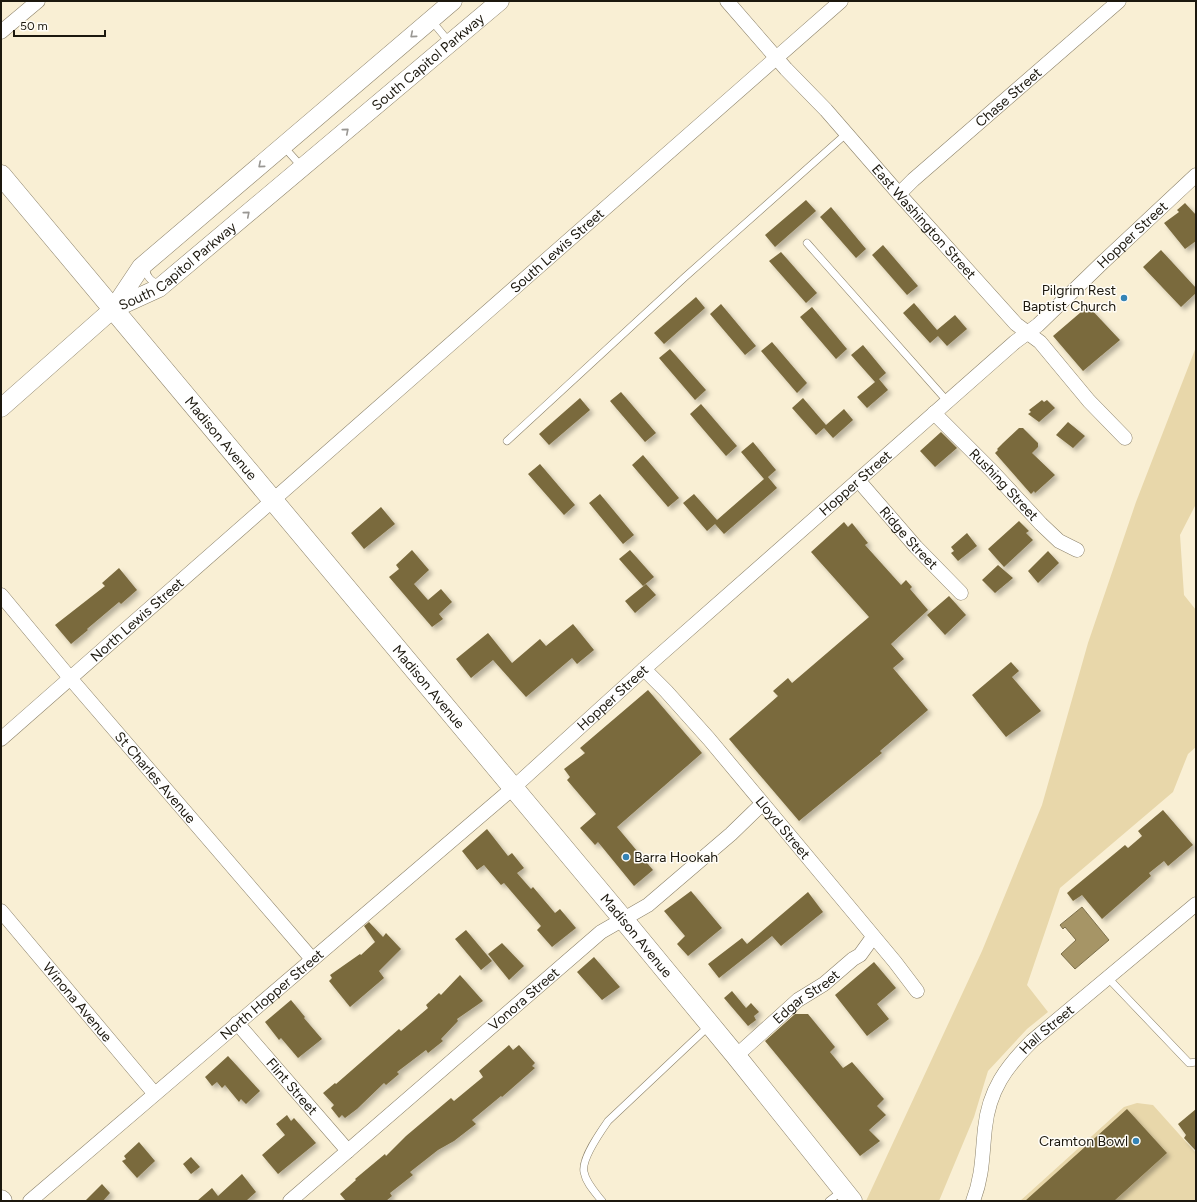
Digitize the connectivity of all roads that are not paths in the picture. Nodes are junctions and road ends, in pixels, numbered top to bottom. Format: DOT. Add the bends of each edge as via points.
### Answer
graph roads {
  1 [pos="38,1"];
  2 [pos="453,1"];
  3 [pos="500,1"];
  4 [pos="727,1"];
  5 [pos="841,1"];
  6 [pos="1119,1"];
  7 [pos="431,20"];
  8 [pos="1,32"];
  9 [pos="450,43"];
  10 [pos="776,58"];
  11 [pos="846,134"];
  12 [pos="283,146"];
  13 [pos="302,168"];
  14 [pos="1,175"];
  15 [pos="1196,175"];
  16 [pos="900,194"];
  17 [pos="807,243"];
  18 [pos="147,262"];
  19 [pos="164,284"];
  20 [pos="113,308"];
  21 [pos="1028,333"];
  22 [pos="948,402"];
  23 [pos="1,408"];
  24 [pos="934,414"];
  25 [pos="1125,438"];
  26 [pos="507,441"];
  27 [pos="858,480"];
  28 [pos="272,500"];
  29 [pos="1077,550"];
  30 [pos="961,593"];
  31 [pos="1,595"];
  32 [pos="644,669"];
  33 [pos="70,678"];
  34 [pos="1,739"];
  35 [pos="513,788"];
  36 [pos="762,804"];
  37 [pos="1196,904"];
  38 [pos="1,911"];
  39 [pos="623,919"];
  40 [pos="873,936"];
  41 [pos="312,959"];
  42 [pos="1108,978"];
  43 [pos="917,991"];
  44 [pos="237,1023"];
  45 [pos="710,1025"];
  46 [pos="736,1056"];
  47 [pos="1196,1062"];
  48 [pos="154,1093"];
  49 [pos="348,1151"];
  50 [pos="844,1198"];
  51 [pos="30,1201"];
  52 [pos="290,1201"];
  53 [pos="602,1201"];
  54 [pos="972,1201"];
  1 -- 8 [label="street"];
  2 -- 7 [label="street, South Capitol Parkway"];
  3 -- 9 [label="street, South Capitol Parkway"];
  4 -- 10 [label="street, East Washington Street"];
  5 -- 10 [label="street, South Lewis Street"];
  6 -- 16 [label="street, Chase Street"];
  7 -- 9 [label="lane"];
  7 -- 12 [label="street, South Capitol Parkway, one-way"];
  13 -- 9 [label="street, South Capitol Parkway, one-way"];
  10 -- 11 [label="street, East Washington Street"];
  10 -- 28 [label="street, South Lewis Street"];
  11 -- 16 [label="street, East Washington Street"];
  11 -- 26 [label="lane" via="685,277"];
  12 -- 13 [label="lane"];
  12 -- 18 [label="street, South Capitol Parkway, one-way"];
  19 -- 13 [label="street, South Capitol Parkway, one-way"];
  14 -- 20 [label="main road, Madison Avenue"];
  15 -- 21 [label="street, Hopper Street"];
  16 -- 21 [label="street, East Washington Street" via="1016,324"];
  17 -- 22 [label="lane"];
  18 -- 19 [label="lane" via="148,277"];
  18 -- 20 [label="street, South Capitol Parkway"];
  19 -- 20 [label="street, South Capitol Parkway"];
  20 -- 23 [label="street"];
  20 -- 28 [label="main road, Madison Avenue"];
  21 -- 22 [label="street, Hopper Street"];
  21 -- 25 [label="street, East Washington Street" via="1040,342 1089,401"];
  22 -- 24 [label="street, Hopper Street"];
  24 -- 27 [label="street, Hopper Street"];
  24 -- 29 [label="street, Rushing Street" via="1041,524 1059,541"];
  27 -- 30 [label="street, Ridge Street" via="916,547"];
  27 -- 32 [label="street, Hopper Street"];
  28 -- 33 [label="street, North Lewis Street"];
  28 -- 35 [label="main road, Madison Avenue"];
  31 -- 33 [label="street, St Charles Avenue"];
  32 -- 35 [label="street, Hopper Street"];
  32 -- 36 [label="street, Lloyd Street" via="695,723"];
  33 -- 34 [label="street, North Lewis Street"];
  33 -- 41 [label="street, St Charles Avenue"];
  35 -- 39 [label="main road, Madison Avenue"];
  35 -- 41 [label="street, North Hopper Street"];
  36 -- 39 [label="street, Vonora Street" via="648,905"];
  36 -- 40 [label="street, Lloyd Street"];
  37 -- 42 [label="street, Hall Street"];
  38 -- 48 [label="street, Winona Avenue"];
  39 -- 45 [label="main road, Madison Avenue"];
  39 -- 49 [label="street, Vonora Street" via="601,932"];
  40 -- 43 [label="street, Lloyd Street"];
  40 -- 46 [label="street, Edgar Street" via="860,956 798,1000"];
  41 -- 44 [label="street, North Hopper Street"];
  42 -- 47 [label="lane" via="1189,1063"];
  42 -- 54 [label="street, Hall Street" via="1032,1041 999,1081 987,1116 980,1177"];
  44 -- 48 [label="street, North Hopper Street"];
  44 -- 49 [label="street, Flint Street"];
  45 -- 46 [label="main road, Madison Avenue"];
  45 -- 53 [label="lane" via="608,1121 600,1132 584,1162 583,1170 586,1180"];
  46 -- 50 [label="main road, Madison Avenue"];
  48 -- 51 [label="street, North Hopper Street"];
  49 -- 52 [label="street, Vonora Street"];
}
